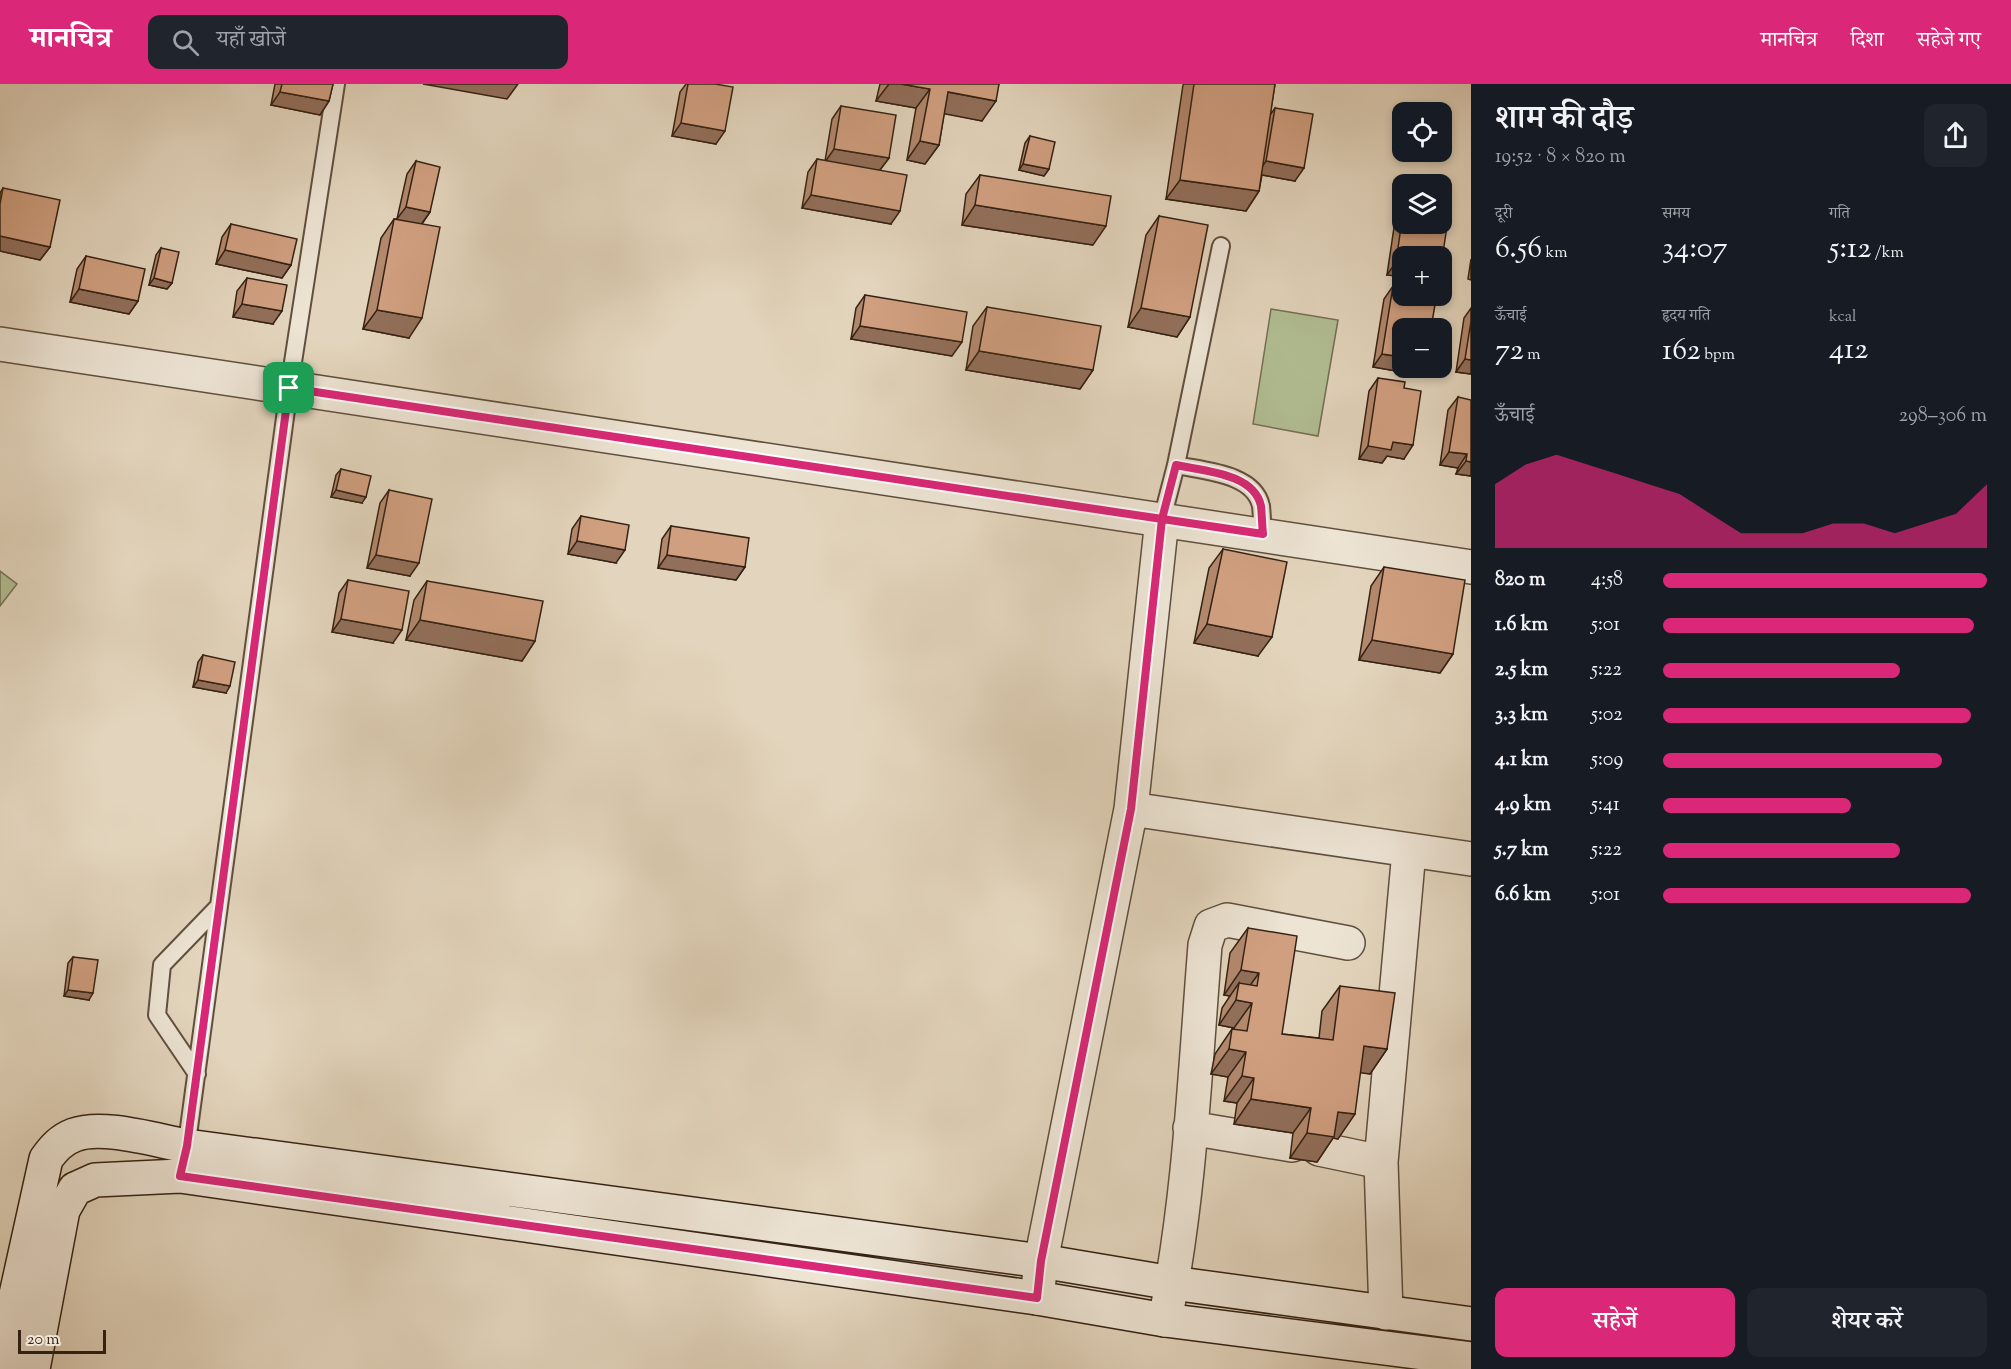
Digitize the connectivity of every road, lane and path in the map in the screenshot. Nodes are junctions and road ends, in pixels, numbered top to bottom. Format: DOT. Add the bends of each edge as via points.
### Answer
graph roads {
  1 [pos="336,84"];
  2 [pos="1221,246"];
  3 [pos="0,344"];
  4 [pos="289,388"];
  5 [pos="1176,465"];
  6 [pos="1162,519"];
  7 [pos="1263,534"];
  8 [pos="1471,567"];
  9 [pos="1131,809"];
  10 [pos="1409,851"];
  11 [pos="1471,859"];
  12 [pos="219,906"];
  13 [pos="1348,943"];
  14 [pos="196,1074"];
  15 [pos="1190,1128"];
  16 [pos="184,1161"];
  17 [pos="1381,1162"];
  18 [pos="1041,1261"];
  19 [pos="1173,1283"];
  20 [pos="1037,1298"];
  21 [pos="1386,1313"];
  22 [pos="1165,1320"];
  23 [pos="1471,1324"];
  24 [pos="1471,1359"];
  25 [pos="0,1367"];
  26 [pos="33,1369"];
  1 -- 4 [label="lane"];
  2 -- 5 [label="lane"];
  3 -- 4 [label="street"];
  4 -- 6 [label="street"];
  4 -- 12 [label="lane"];
  5 -- 6 [label="lane"];
  5 -- 7 [label="lane" via="1238,480 1254,490"];
  6 -- 7 [label="street"];
  6 -- 9 [label="street"];
  7 -- 8 [label="street"];
  9 -- 10 [label="street"];
  9 -- 18 [label="street"];
  10 -- 11 [label="street"];
  10 -- 17 [label="street"];
  12 -- 14 [label="lane"];
  12 -- 14 [label="lane" via="162,965 157,1015"];
  13 -- 15 [label="street" via="1227,920 1211,926 1205,945"];
  14 -- 16 [label="lane"];
  15 -- 17 [label="street"];
  15 -- 19 [label="street"];
  16 -- 18 [label="street"];
  16 -- 20 [label="street"];
  16 -- 25 [label="street" via="105,1131 76,1134 58,1143 46,1159"];
  16 -- 26 [label="street" via="95,1180 75,1189 63,1210"];
  17 -- 21 [label="street"];
  18 -- 19 [label="street"];
  18 -- 20 [label="street"];
  19 -- 21 [label="street"];
  19 -- 22 [label="street"];
  20 -- 22 [label="street"];
  21 -- 23 [label="street"];
  22 -- 24 [label="street"];
}
